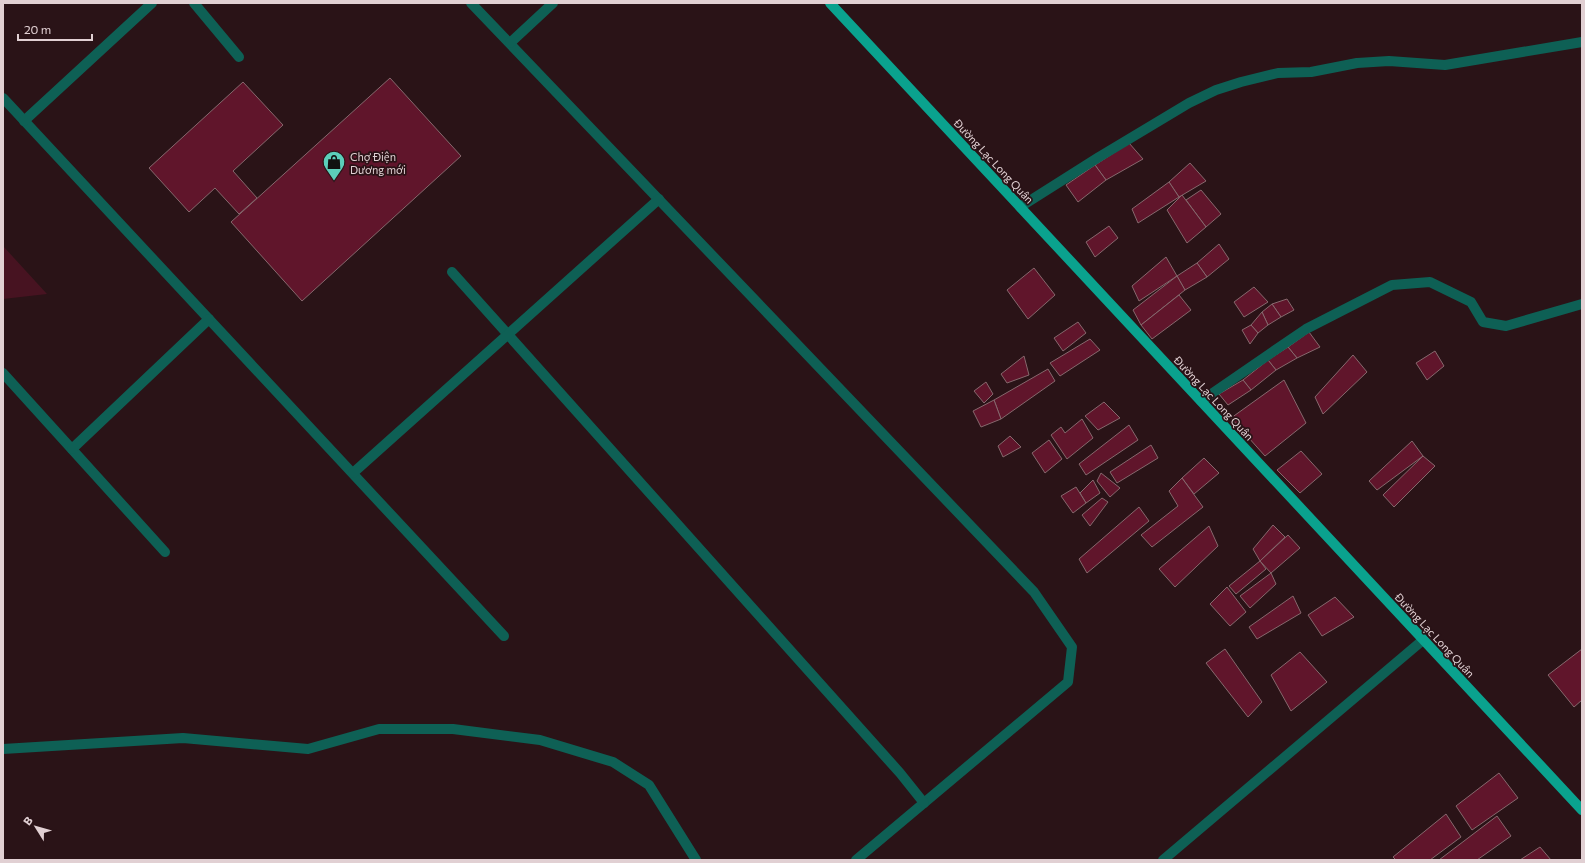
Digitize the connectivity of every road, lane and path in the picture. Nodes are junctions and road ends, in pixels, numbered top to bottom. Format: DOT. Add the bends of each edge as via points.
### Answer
graph roads {
  1 [pos="152,3"];
  2 [pos="194,3"];
  3 [pos="471,3"];
  4 [pos="553,3"];
  5 [pos="830,3"];
  6 [pos="1582,42"];
  7 [pos="510,43"];
  8 [pos="240,57"];
  9 [pos="3,98"];
  10 [pos="24,121"];
  11 [pos="659,199"];
  12 [pos="1020,207"];
  13 [pos="452,272"];
  14 [pos="1582,304"];
  15 [pos="209,319"];
  16 [pos="508,334"];
  17 [pos="3,373"];
  18 [pos="1201,401"];
  19 [pos="72,449"];
  20 [pos="353,473"];
  21 [pos="164,552"];
  22 [pos="504,636"];
  23 [pos="1423,640"];
  24 [pos="3,750"];
  25 [pos="924,803"];
  26 [pos="1582,810"];
  27 [pos="696,860"];
  28 [pos="856,860"];
  29 [pos="1163,860"];
  1 -- 10 [label="street"];
  2 -- 8 [label="street"];
  3 -- 7 [label="street"];
  4 -- 7 [label="street"];
  5 -- 12 [label="main road, Đường Lạc Long Quân"];
  6 -- 12 [label="street" via="1445,65 1389,61 1357,63 1311,72 1278,73 1241,82 1189,103"];
  7 -- 11 [label="street"];
  9 -- 10 [label="street"];
  10 -- 15 [label="street"];
  11 -- 16 [label="street"];
  11 -- 25 [label="street" via="1034,592 1072,647 1068,682"];
  12 -- 18 [label="main road, Đường Lạc Long Quân"];
  13 -- 16 [label="street"];
  14 -- 18 [label="street" via="1506,326 1483,322 1471,302 1430,282 1392,285 1306,329"];
  15 -- 19 [label="street"];
  15 -- 20 [label="street"];
  16 -- 20 [label="street"];
  16 -- 25 [label="street"];
  17 -- 19 [label="street"];
  18 -- 23 [label="main road, Đường Lạc Long Quân"];
  19 -- 21 [label="street"];
  20 -- 22 [label="street"];
  23 -- 26 [label="main road, Đường Lạc Long Quân"];
  23 -- 29 [label="street"];
  24 -- 27 [label="street" via="183,738 308,750 379,729 453,729 540,740 613,762 649,785"];
  25 -- 28 [label="street"];
}
